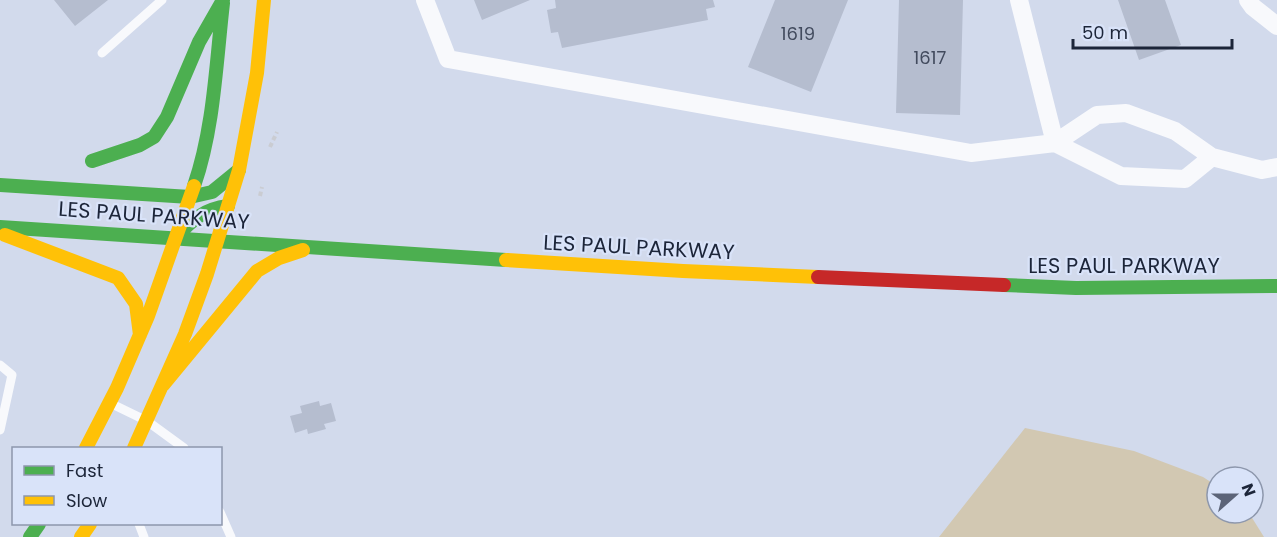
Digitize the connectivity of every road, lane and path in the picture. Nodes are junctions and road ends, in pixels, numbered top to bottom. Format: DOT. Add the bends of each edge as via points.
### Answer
graph roads {
  1 [pos="162,0"];
  2 [pos="223,0"];
  3 [pos="264,0"];
  4 [pos="425,0"];
  5 [pos="1019,0"];
  6 [pos="1251,4"];
  7 [pos="1277,26"];
  8 [pos="102,53"];
  9 [pos="277,132"];
  10 [pos="1054,143"];
  11 [pos="270,147"];
  12 [pos="1212,157"];
  13 [pos="92,161"];
  14 [pos="1277,167"];
  15 [pos="239,170"];
  16 [pos="0,185"];
  17 [pos="262,187"];
  18 [pos="260,196"];
  19 [pos="190,197"];
  20 [pos="228,206"];
  21 [pos="0,226"];
  22 [pos="0,233"];
  23 [pos="176,237"];
  24 [pos="217,240"];
  25 [pos="316,247"];
  26 [pos="1277,286"];
  27 [pos="140,335"];
  28 [pos="0,365"];
  29 [pos="163,385"];
  30 [pos="110,402"];
  31 [pos="147,421"];
  32 [pos="0,430"];
  33 [pos="87,447"];
  34 [pos="135,447"];
  35 [pos="183,447"];
  36 [pos="222,517"];
  37 [pos="231,537"];
  1 -- 8 [label="lane"];
  2 -- 13 [label="main road" via="199,42 167,117 153,137"];
  2 -- 19 [label="main road" via="209,126"];
  3 -- 15 [label="main road" via="257,73"];
  4 -- 10 [label="street" via="448,59 971,153"];
  5 -- 10 [label="street"];
  6 -- 7 [label="street"];
  9 -- 11 [label="path"];
  10 -- 12 [label="street" via="1121,176 1185,179"];
  10 -- 12 [label="street" via="1097,115 1126,114 1175,131"];
  12 -- 14 [label="street" via="1262,170"];
  15 -- 19 [label="main road" via="212,192"];
  15 -- 20 [label="main road"];
  16 -- 19 [label="main road"];
  17 -- 18 [label="path"];
  19 -- 23 [label="main road"];
  20 -- 23 [label="main road" via="198,213"];
  20 -- 24 [label="main road"];
  21 -- 23 [label="main road, LES PAUL PARKWAY"];
  22 -- 27 [label="main road" via="118,278 136,304"];
  23 -- 24 [label="main road, LES PAUL PARKWAY"];
  23 -- 27 [label="main road"];
  24 -- 25 [label="main road, LES PAUL PARKWAY"];
  24 -- 29 [label="main road"];
  25 -- 26 [label="main road, LES PAUL PARKWAY" via="694,272 1076,288"];
  25 -- 29 [label="main road" via="288,254 257,271"];
  27 -- 30 [label="main road"];
  28 -- 32 [label="lane" via="12,375"];
  29 -- 31 [label="main road"];
  30 -- 31 [label="lane"];
  30 -- 33 [label="main road"];
  31 -- 34 [label="main road"];
  31 -- 35 [label="lane"];
  36 -- 37 [label="lane"];
}
